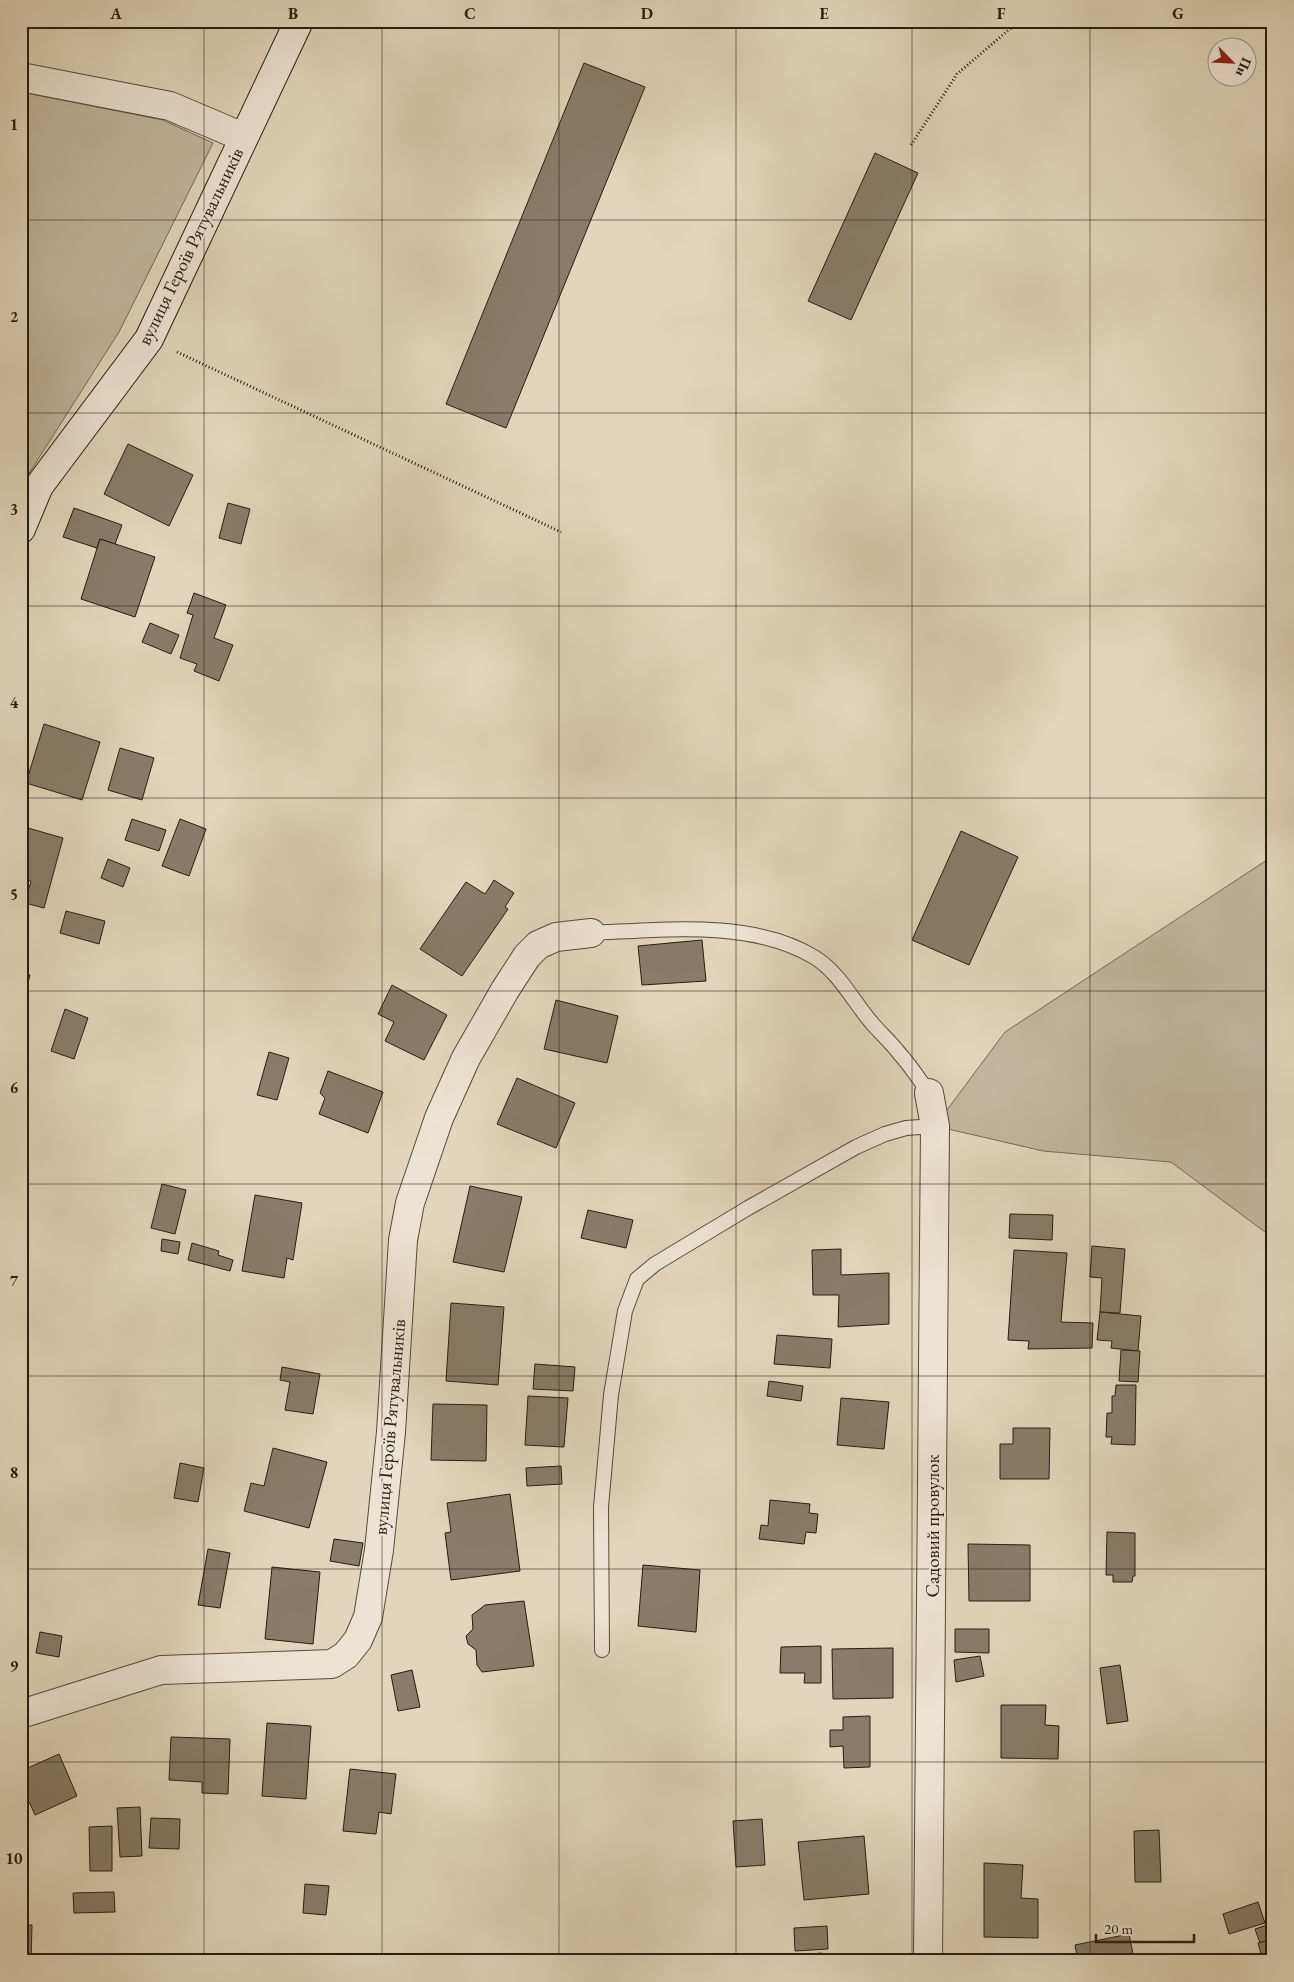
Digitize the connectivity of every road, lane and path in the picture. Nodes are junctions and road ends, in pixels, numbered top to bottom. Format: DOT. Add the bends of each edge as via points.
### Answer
graph roads {
  1 [pos="298,21"];
  2 [pos="1019,21"];
  3 [pos="21,77"];
  4 [pos="243,137"];
  5 [pos="911,145"];
  6 [pos="149,339"];
  7 [pos="21,529"];
  8 [pos="561,532"];
  9 [pos="591,933"];
  10 [pos="929,1093"];
  11 [pos="934,1126"];
  12 [pos="602,1650"];
  13 [pos="21,1714"];
  14 [pos="928,1961"];
  1 -- 4 [label="street, вулиця Героїв Рятувальників"];
  2 -- 5 [label="path" via="957,74"];
  3 -- 4 [label="street" via="170,106"];
  4 -- 6 [label="street, вулиця Героїв Рятувальників"];
  6 -- 7 [label="street, вулиця Героїв Рятувальників" via="39,486"];
  6 -- 8 [label="path"];
  9 -- 10 [label="lane" via="729,932 759,936 799,950 815,958 840,982"];
  9 -- 13 [label="street, вулиця Героїв Рятувальників" via="556,938 538,945 504,990 466,1058 439,1118 410,1203 403,1240 391,1432 379,1550 368,1617 358,1640 346,1655 332,1664 161,1670"];
  10 -- 11 [label="street, Садовий провулок"];
  11 -- 12 [label="lane" via="906,1128 856,1147 655,1264 637,1279 625,1311 610,1405 601,1507"];
  11 -- 14 [label="street, Садовий провулок"];
}
